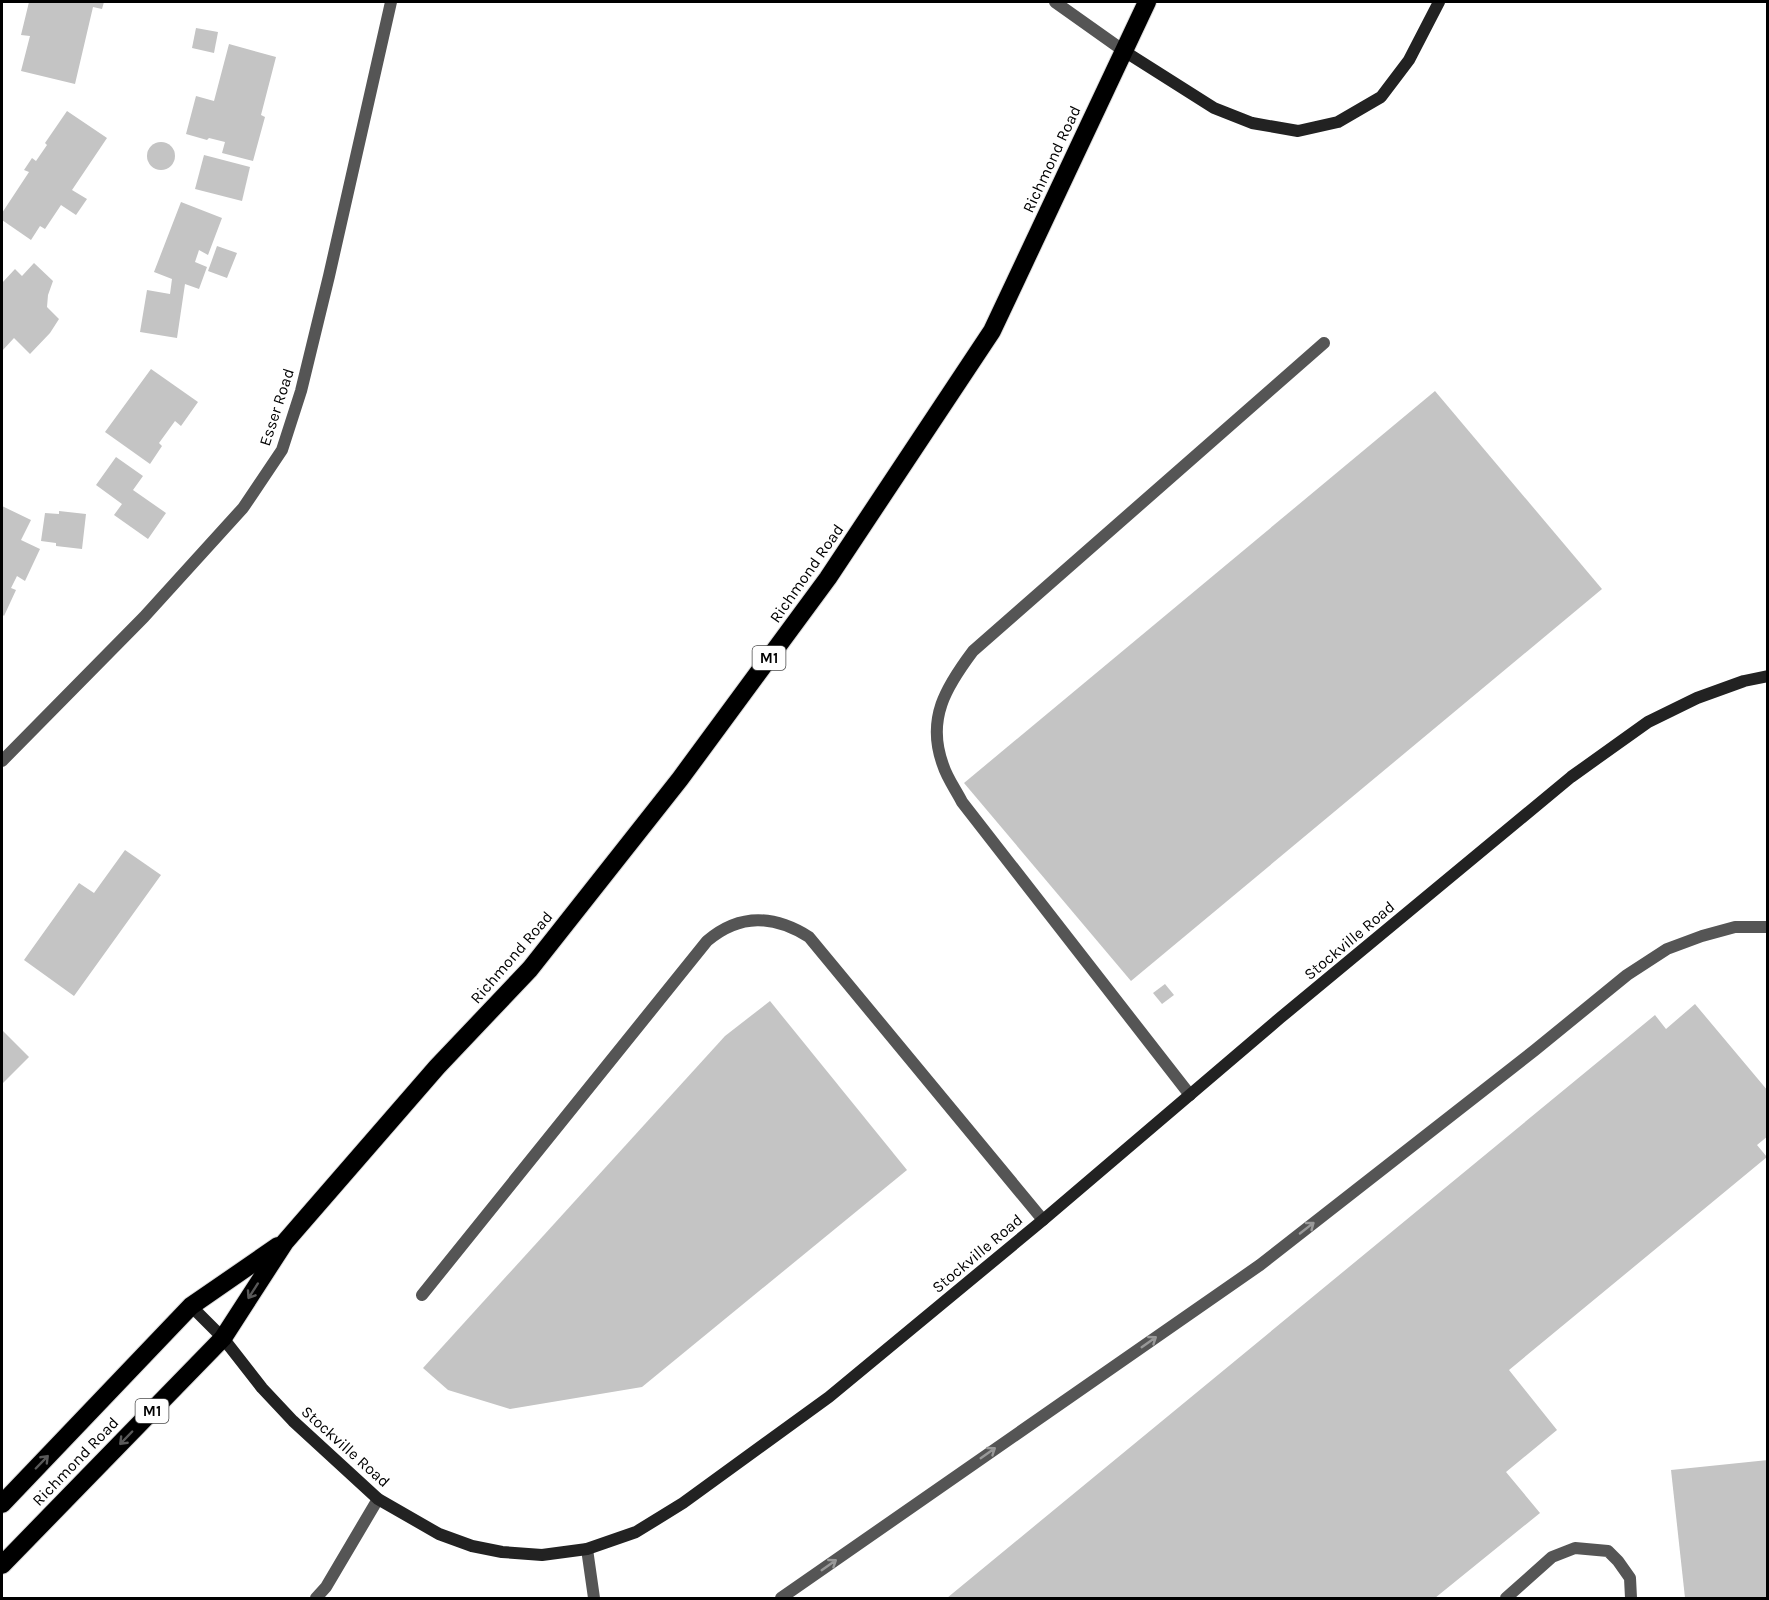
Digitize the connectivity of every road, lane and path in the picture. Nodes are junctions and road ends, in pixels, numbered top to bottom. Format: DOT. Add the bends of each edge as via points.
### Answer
graph roads {
  1 [pos="391,2"];
  2 [pos="1055,2"];
  3 [pos="1147,2"];
  4 [pos="1439,2"];
  5 [pos="1124,51"];
  6 [pos="1324,343"];
  7 [pos="1767,676"];
  8 [pos="2,761"];
  9 [pos="1767,927"];
  10 [pos="1190,1095"];
  11 [pos="1043,1220"];
  12 [pos="285,1242"];
  13 [pos="422,1295"];
  14 [pos="191,1306"];
  15 [pos="223,1338"];
  16 [pos="378,1498"];
  17 [pos="2,1504"];
  18 [pos="587,1549"];
  19 [pos="2,1565"];
  20 [pos="316,1599"];
  21 [pos="594,1599"];
  22 [pos="781,1599"];
  23 [pos="1506,1599"];
  24 [pos="1631,1599"];
  1 -- 8 [label="street, Esser Road" via="329,276 282,450 243,508 144,617"];
  2 -- 5 [label="street"];
  3 -- 5 [label="highway, Richmond Road / M1"];
  4 -- 5 [label="street" via="1408,60 1381,97 1338,122 1298,130 1252,123 1214,108"];
  5 -- 12 [label="highway, Richmond Road / M1" via="992,331 828,578 680,779 530,969 437,1067"];
  6 -- 10 [label="street" via="973,651 942,698 937,723 936,741 943,766 962,802"];
  7 -- 10 [label="street, Stockville Road" via="1697,698 1648,722 1571,777"];
  22 -- 9 [label="street, one-way" via="1260,1265 1627,975 1666,949 1702,936 1735,927"];
  10 -- 11 [label="street, Stockville Road"];
  11 -- 13 [label="street" via="809,937 791,925 764,920 740,922 708,940"];
  11 -- 18 [label="street, Stockville Road" via="829,1397 692,1496 636,1532"];
  12 -- 14 [label="highway, Richmond Road / M1"];
  12 -- 15 [label="highway, Richmond Road / M1, one-way"];
  14 -- 15 [label="street, Stockville Road"];
  17 -- 14 [label="highway, Richmond Road / M1, one-way"];
  15 -- 16 [label="street, Stockville Road" via="293,1421"];
  15 -- 19 [label="highway, Richmond Road / M1, one-way"];
  16 -- 18 [label="street, Stockville Road" via="439,1534 472,1546 542,1555"];
  16 -- 20 [label="street"];
  18 -- 21 [label="street"];
  23 -- 24 [label="street" via="1552,1557 1575,1548 1608,1551 1630,1578"];
}
